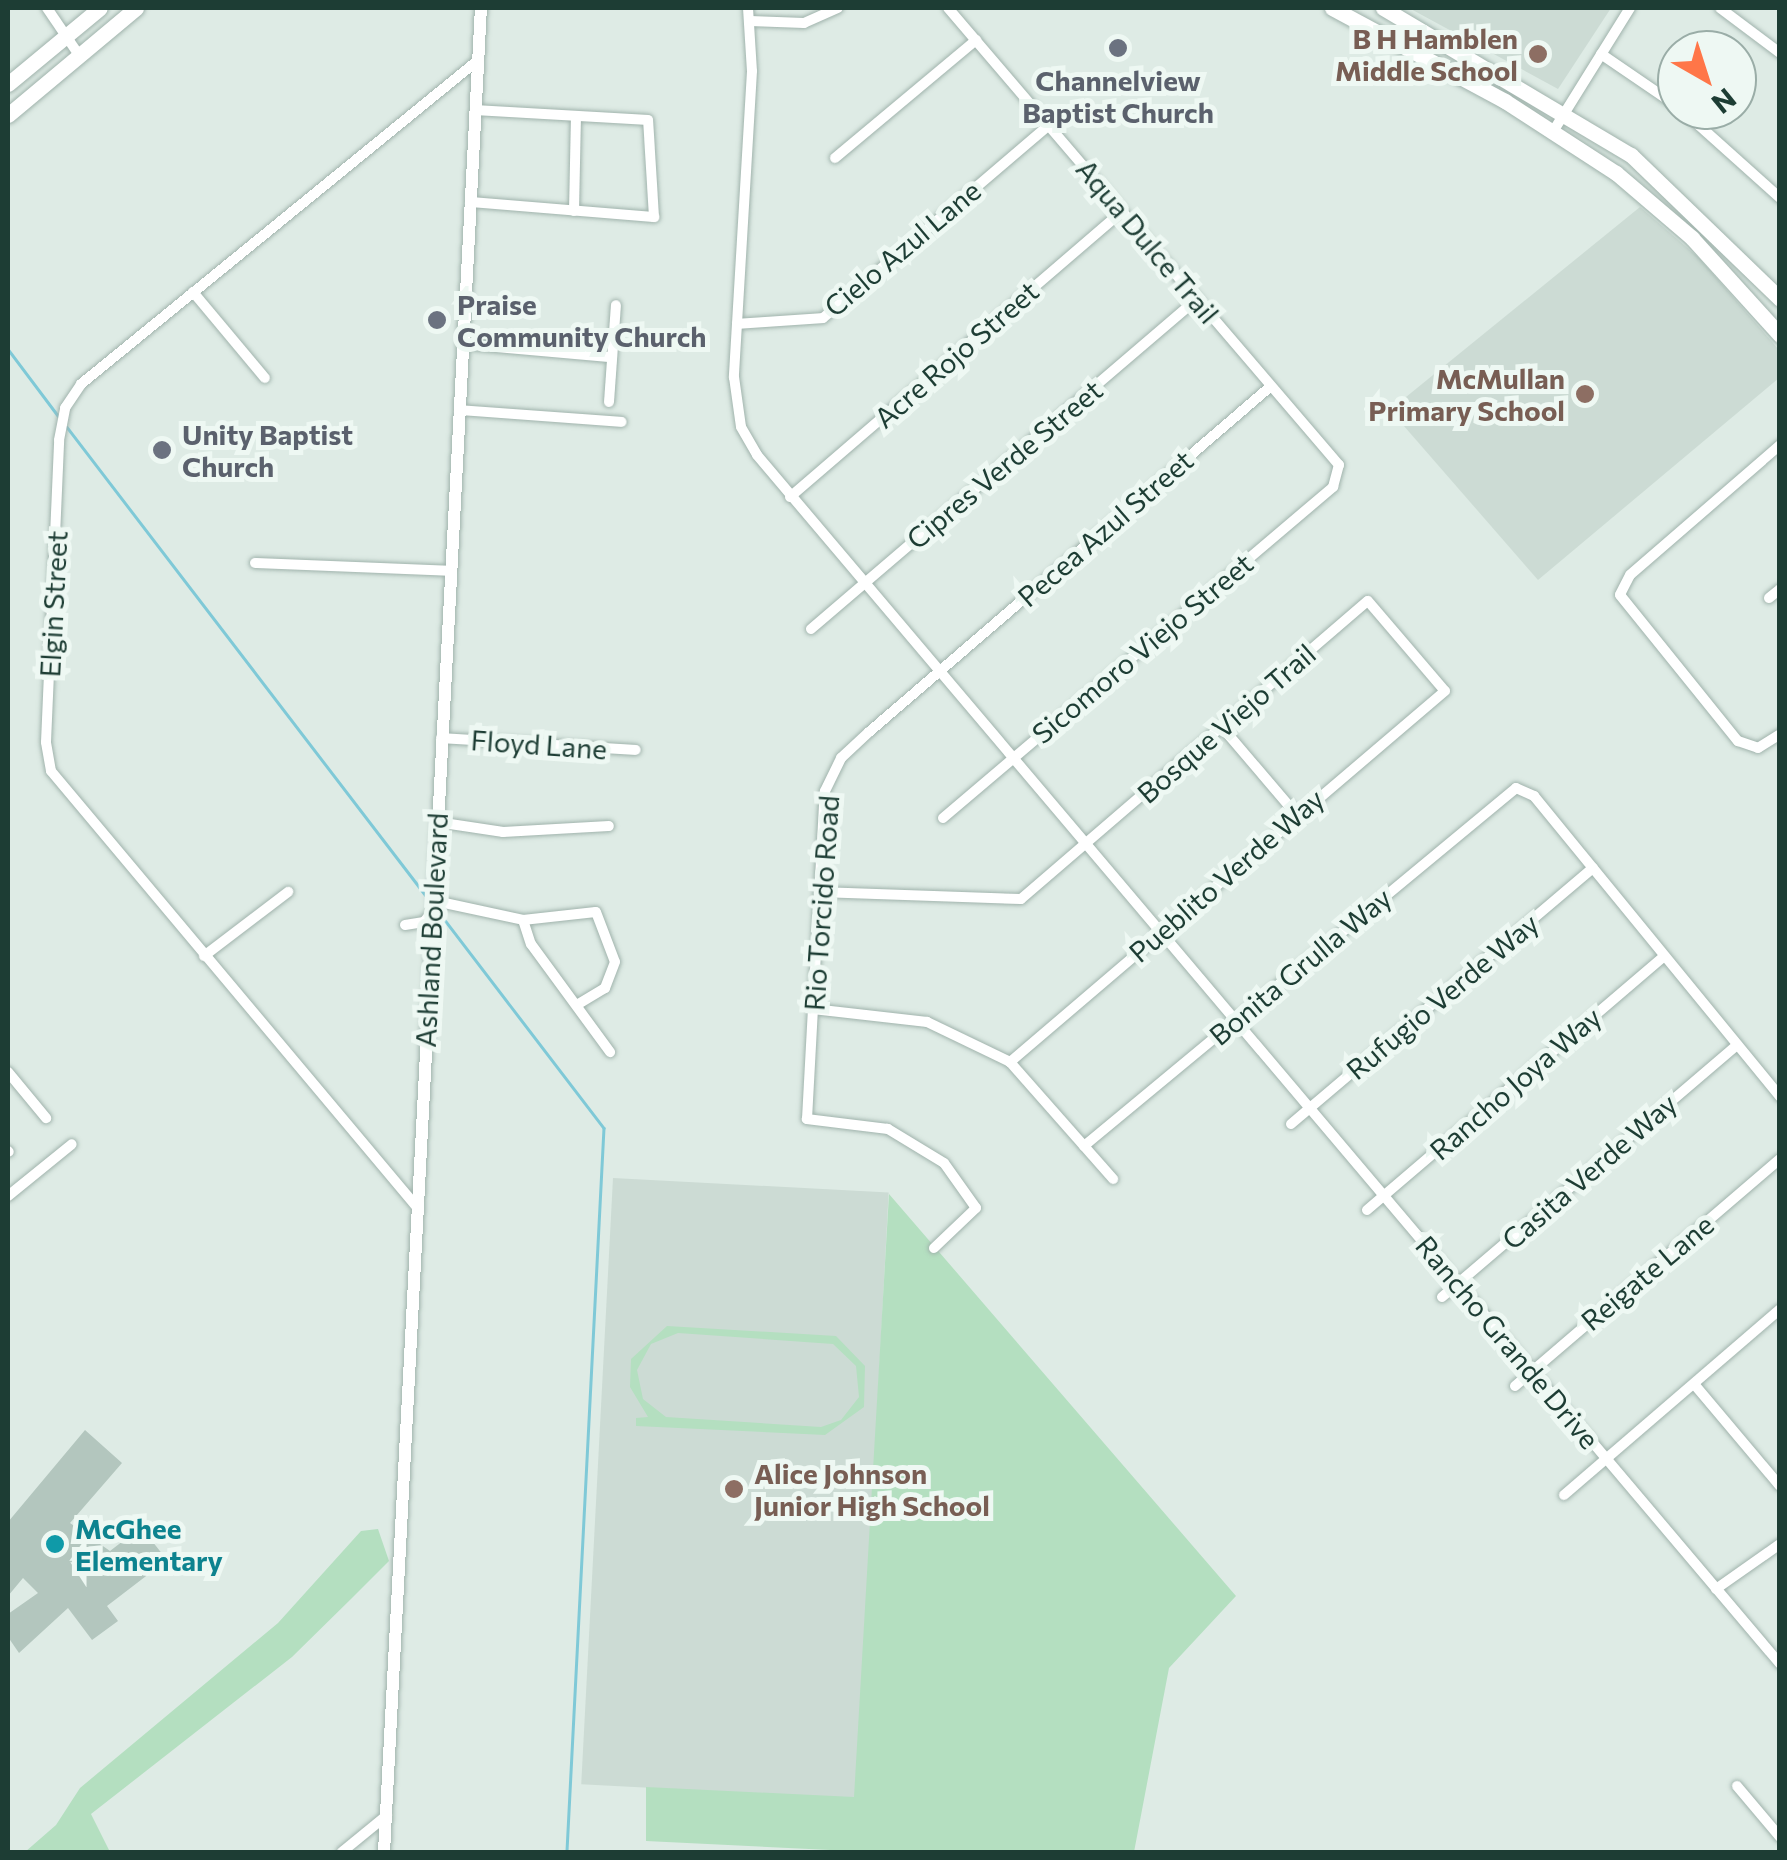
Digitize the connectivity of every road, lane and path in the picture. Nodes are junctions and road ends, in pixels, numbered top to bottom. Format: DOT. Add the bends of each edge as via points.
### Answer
graph roads {
  1 [pos="46,8"];
  2 [pos="100,8"];
  3 [pos="136,8"];
  4 [pos="480,8"];
  5 [pos="748,8"];
  6 [pos="838,8"];
  7 [pos="948,8"];
  8 [pos="1332,8"];
  9 [pos="1630,8"];
  10 [pos="1720,8"];
  11 [pos="1390,11"];
  12 [pos="750,21"];
  13 [pos="65,36"];
  14 [pos="976,40"];
  15 [pos="1411,51"];
  16 [pos="1780,53"];
  17 [pos="1601,54"];
  18 [pos="79,55"];
  19 [pos="477,61"];
  20 [pos="8,84"];
  21 [pos="1657,93"];
  22 [pos="475,110"];
  23 [pos="1567,111"];
  24 [pos="8,114"];
  25 [pos="576,119"];
  26 [pos="1049,125"];
  27 [pos="1554,130"];
  28 [pos="1704,130"];
  29 [pos="836,158"];
  30 [pos="1780,198"];
  31 [pos="470,202"];
  32 [pos="1122,210"];
  33 [pos="574,211"];
  34 [pos="1672,220"];
  35 [pos="1709,223"];
  36 [pos="192,292"];
  37 [pos="1198,299"];
  38 [pos="1780,299"];
  39 [pos="616,305"];
  40 [pos="737,324"];
  41 [pos="1778,331"];
  42 [pos="462,344"];
  43 [pos="609,357"];
  44 [pos="265,378"];
  45 [pos="1272,386"];
  46 [pos="609,402"];
  47 [pos="459,410"];
  48 [pos="622,422"];
  49 [pos="1780,445"];
  50 [pos="1338,477"];
  51 [pos="790,497"];
  52 [pos="255,563"];
  53 [pos="450,570"];
  54 [pos="864,584"];
  55 [pos="1780,589"];
  56 [pos="1769,598"];
  57 [pos="1368,601"];
  58 [pos="811,629"];
  59 [pos="938,671"];
  60 [pos="1221,726"];
  61 [pos="1780,734"];
  62 [pos="442,738"];
  63 [pos="636,750"];
  64 [pos="1011,758"];
  65 [pos="1296,814"];
  66 [pos="943,818"];
  67 [pos="437,822"];
  68 [pos="609,826"];
  69 [pos="1086,846"];
  70 [pos="1593,868"];
  71 [pos="288,892"];
  72 [pos="819,892"];
  73 [pos="432,904"];
  74 [pos="523,920"];
  75 [pos="404,924"];
  76 [pos="1159,931"];
  77 [pos="204,956"];
  78 [pos="1664,956"];
  79 [pos="576,1005"];
  80 [pos="813,1008"];
  81 [pos="1235,1020"];
  82 [pos="1737,1045"];
  83 [pos="610,1052"];
  84 [pos="1010,1062"];
  85 [pos="8,1072"];
  86 [pos="1780,1097"];
  87 [pos="1310,1108"];
  88 [pos="46,1118"];
  89 [pos="1291,1124"];
  90 [pos="72,1144"];
  91 [pos="1084,1146"];
  92 [pos="1780,1160"];
  93 [pos="1113,1179"];
  94 [pos="8,1196"];
  95 [pos="1384,1196"];
  96 [pos="416,1206"];
  97 [pos="1366,1210"];
  98 [pos="934,1248"];
  99 [pos="1458,1283"];
  100 [pos="1442,1297"];
  101 [pos="1780,1309"];
  102 [pos="1532,1370"];
  103 [pos="1694,1384"];
  104 [pos="1515,1386"];
  105 [pos="1606,1459"];
  106 [pos="1780,1486"];
  107 [pos="1564,1495"];
  108 [pos="1780,1544"];
  109 [pos="1716,1590"];
  110 [pos="1780,1664"];
  111 [pos="1737,1786"];
  112 [pos="387,1814"];
  113 [pos="1780,1837"];
  114 [pos="342,1852"];
  115 [pos="384,1852"];
  1 -- 13 [label="street"];
  2 -- 13 [label="main road"];
  3 -- 18 [label="main road"];
  4 -- 19 [label="street, Ashland Boulevard"];
  5 -- 12 [label="street, Rancho Grande Drive"];
  6 -- 12 [label="street" via="804,22"];
  7 -- 14 [label="street, Aqua Dulce Trail"];
  8 -- 15 [label="main road"];
  9 -- 17 [label="street"];
  10 -- 16 [label="street"];
  11 -- 15 [label="main road"];
  11 -- 23 [label="main road"];
  12 -- 40 [label="street, Rancho Grande Drive"];
  13 -- 18 [label="street"];
  13 -- 20 [label="main road"];
  14 -- 26 [label="street, Aqua Dulce Trail"];
  14 -- 29 [label="street"];
  15 -- 27 [label="main road"];
  17 -- 21 [label="street"];
  17 -- 23 [label="street"];
  18 -- 24 [label="main road"];
  19 -- 22 [label="street, Ashland Boulevard"];
  19 -- 36 [label="street, Elgin Street"];
  22 -- 25 [label="street"];
  22 -- 31 [label="street, Ashland Boulevard"];
  23 -- 27 [label="street"];
  23 -- 35 [label="main road"];
  25 -- 33 [label="street"];
  25 -- 33 [label="street" via="648,120 654,217"];
  26 -- 32 [label="street, Aqua Dulce Trail"];
  26 -- 40 [label="street, Cielo Azul Lane" via="823,318"];
  27 -- 34 [label="main road"];
  28 -- 30 [label="street"];
  31 -- 33 [label="street"];
  31 -- 42 [label="street, Ashland Boulevard"];
  32 -- 37 [label="street, Aqua Dulce Trail"];
  32 -- 51 [label="street, Acre Rojo Street"];
  34 -- 35 [label="main road"];
  34 -- 41 [label="main road"];
  35 -- 38 [label="main road"];
  36 -- 44 [label="street"];
  36 -- 77 [label="street, Elgin Street" via="81,384 64,408 46,742 64,792"];
  37 -- 45 [label="street, Aqua Dulce Trail"];
  37 -- 54 [label="street, Cipres Verde Street"];
  39 -- 43 [label="street"];
  40 -- 51 [label="street, Rancho Grande Drive" via="741,427"];
  42 -- 43 [label="street"];
  42 -- 47 [label="street, Ashland Boulevard"];
  43 -- 46 [label="street"];
  45 -- 50 [label="street, Aqua Dulce Trail" via="1339,465"];
  45 -- 59 [label="street, Pecea Azul Street"];
  47 -- 48 [label="street"];
  47 -- 53 [label="street, Ashland Boulevard"];
  49 -- 61 [label="street" via="1630,576 1622,602 1738,741 1758,748"];
  50 -- 64 [label="street, Sicomoro Viejo Street"];
  51 -- 54 [label="street, Rancho Grande Drive"];
  52 -- 53 [label="street"];
  53 -- 62 [label="street, Ashland Boulevard"];
  54 -- 58 [label="street, Cipres Verde Street"];
  54 -- 59 [label="street, Rancho Grande Drive"];
  55 -- 56 [label="street"];
  57 -- 60 [label="street, Bosque Viejo Trail"];
  57 -- 65 [label="street, Pueblito Verde Way" via="1446,692"];
  59 -- 64 [label="street, Rancho Grande Drive"];
  59 -- 72 [label="street, Rio Torcido Road" via="841,758 825,792"];
  60 -- 65 [label="street"];
  60 -- 69 [label="street, Bosque Viejo Trail"];
  62 -- 63 [label="street, Floyd Lane"];
  62 -- 67 [label="street, Ashland Boulevard"];
  64 -- 66 [label="street, Sicomoro Viejo Street"];
  64 -- 69 [label="street, Rancho Grande Drive"];
  65 -- 76 [label="street, Pueblito Verde Way"];
  67 -- 68 [label="street" via="502,832"];
  67 -- 73 [label="street, Ashland Boulevard"];
  69 -- 72 [label="street, Bosque Viejo Trail" via="1033,892 1004,904"];
  69 -- 76 [label="street, Rancho Grande Drive"];
  70 -- 78 [label="street"];
  70 -- 81 [label="street, Bonita Grulla Way" via="1534,796 1516,788"];
  70 -- 87 [label="street, Rufugio Verde Way"];
  71 -- 77 [label="street"];
  72 -- 80 [label="street, Rio Torcido Road"];
  73 -- 74 [label="street"];
  73 -- 75 [label="street" via="424,922"];
  73 -- 96 [label="street, Ashland Boulevard"];
  74 -- 79 [label="street"];
  74 -- 79 [label="street" via="596,912 614,962 605,988"];
  76 -- 81 [label="street, Rancho Grande Drive"];
  76 -- 84 [label="street, Pueblito Verde Way"];
  77 -- 96 [label="street, Elgin Street"];
  78 -- 82 [label="street"];
  78 -- 95 [label="street, Rancho Joya Way"];
  79 -- 83 [label="street"];
  80 -- 84 [label="street" via="927,1022"];
  80 -- 98 [label="street, Rio Torcido Road" via="808,1120 908,1136 944,1163 976,1208"];
  81 -- 87 [label="street, Rancho Grande Drive"];
  81 -- 91 [label="street, Bonita Grulla Way"];
  82 -- 86 [label="street"];
  82 -- 99 [label="street, Casita Verde Way"];
  84 -- 91 [label="street"];
  85 -- 88 [label="street"];
  87 -- 89 [label="street, Rufugio Verde Way"];
  87 -- 95 [label="street, Rancho Grande Drive"];
  90 -- 94 [label="street"];
  91 -- 93 [label="street"];
  92 -- 102 [label="street, Reigate Lane"];
  95 -- 97 [label="street, Rancho Joya Way"];
  95 -- 99 [label="street, Rancho Grande Drive"];
  96 -- 112 [label="street, Ashland Boulevard"];
  99 -- 100 [label="street, Casita Verde Way"];
  99 -- 102 [label="street, Rancho Grande Drive"];
  101 -- 103 [label="street"];
  102 -- 104 [label="street, Reigate Lane"];
  102 -- 105 [label="street, Rancho Grande Drive"];
  103 -- 105 [label="street"];
  103 -- 106 [label="street"];
  105 -- 107 [label="street"];
  105 -- 109 [label="street, Rancho Grande Drive"];
  108 -- 109 [label="street"];
  109 -- 110 [label="street, Rancho Grande Drive"];
  111 -- 113 [label="street"];
  112 -- 114 [label="street"];
  112 -- 115 [label="street, Ashland Boulevard"];
}
